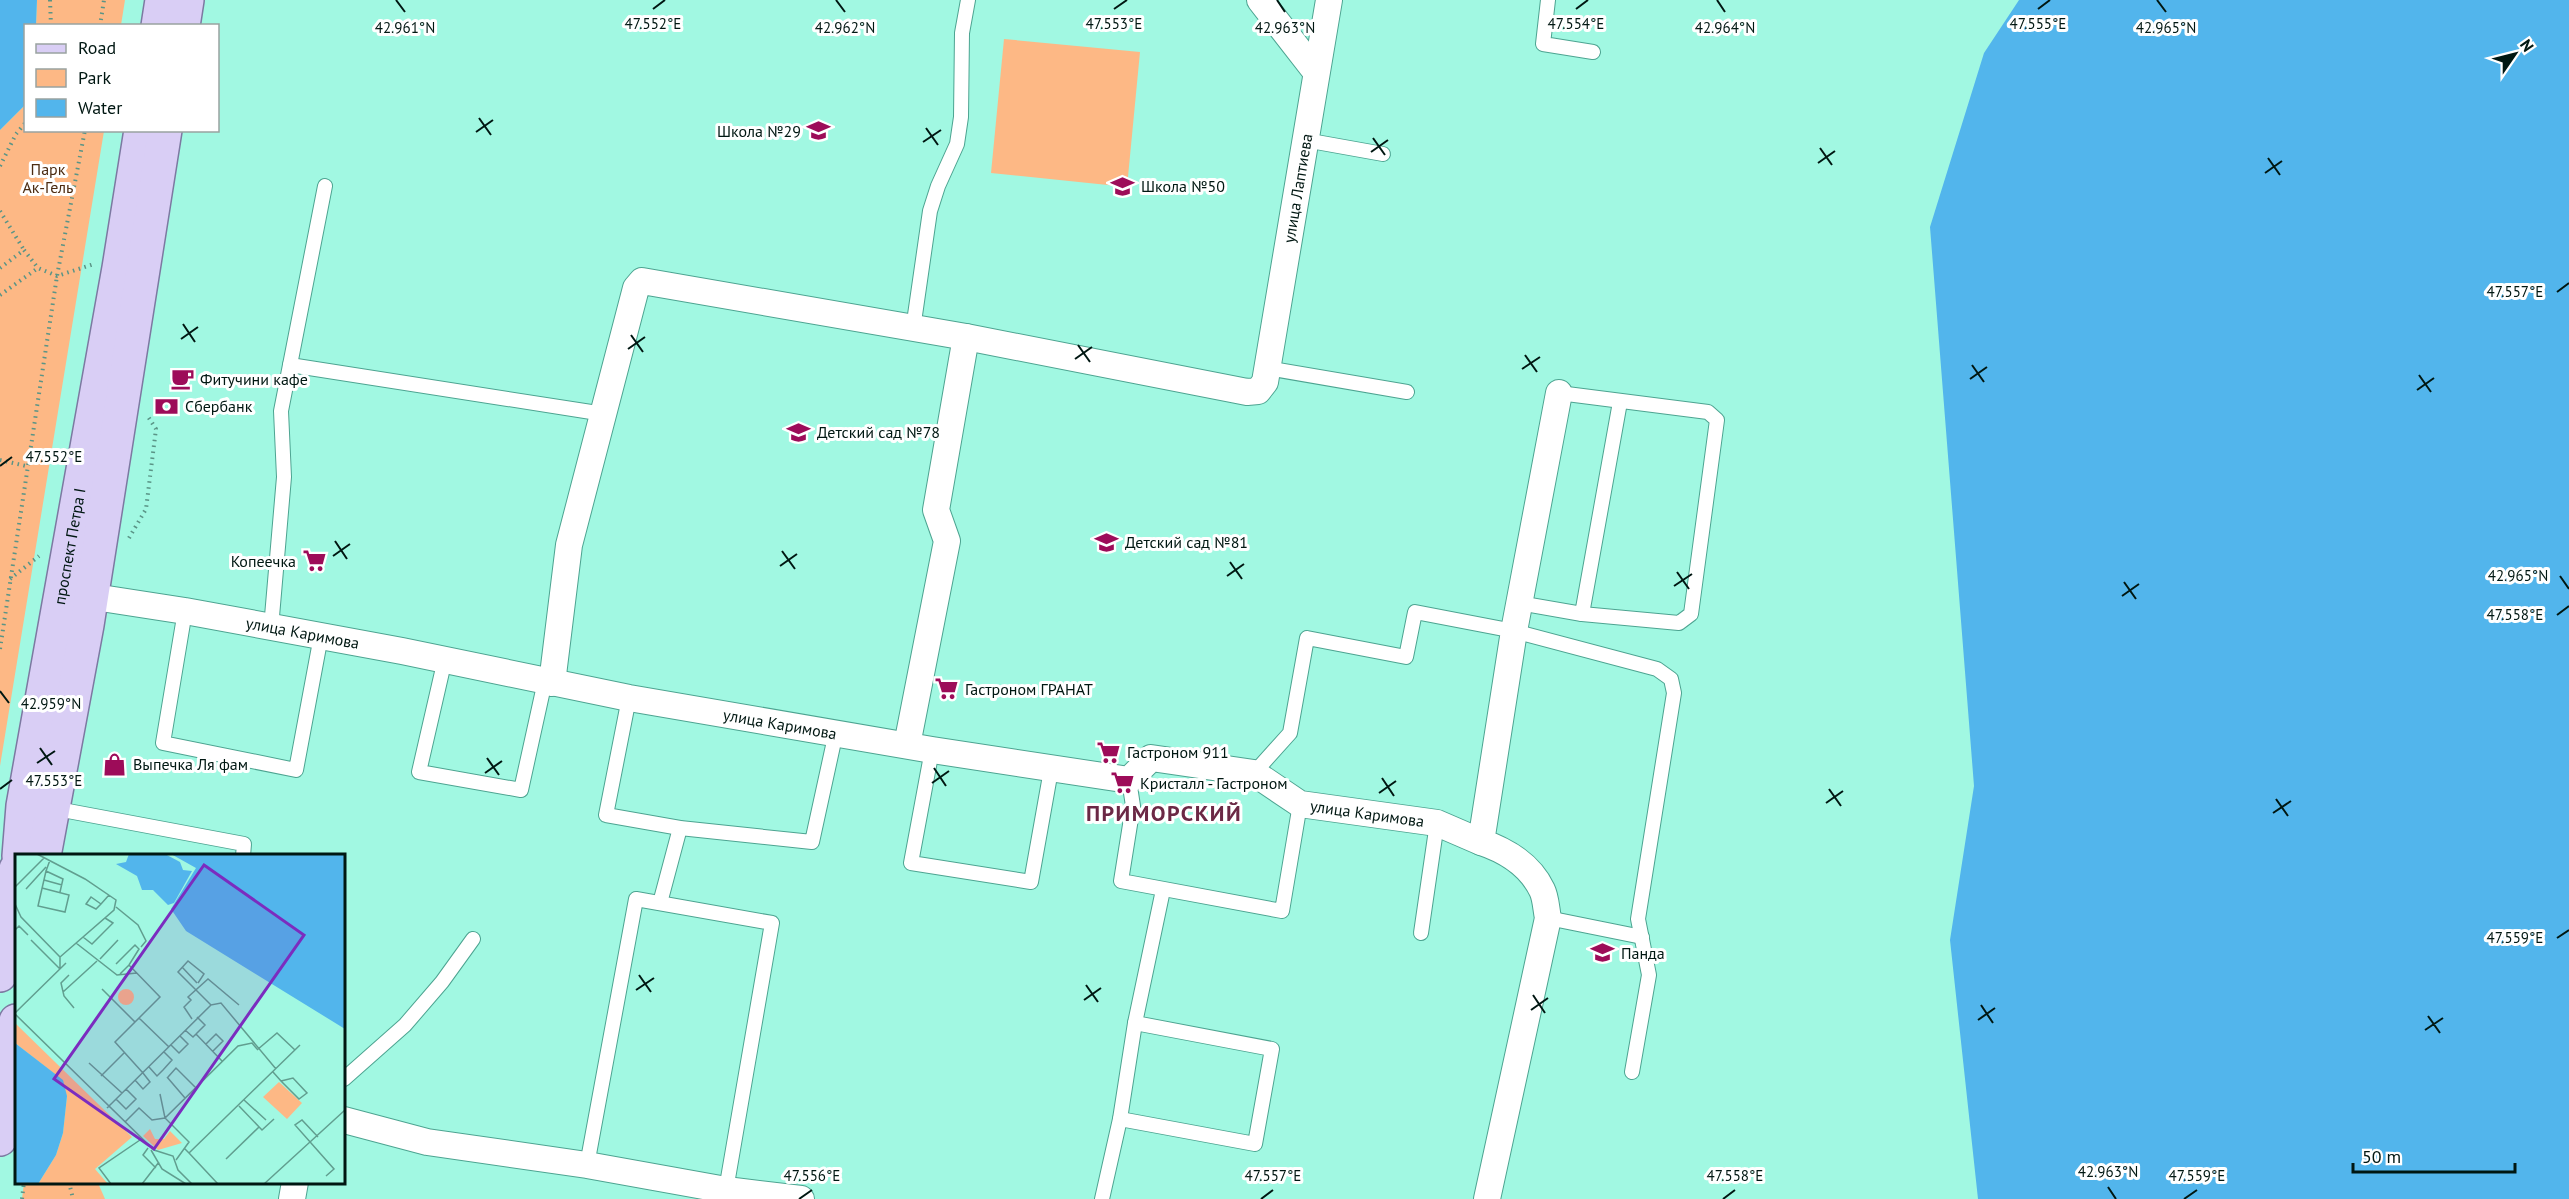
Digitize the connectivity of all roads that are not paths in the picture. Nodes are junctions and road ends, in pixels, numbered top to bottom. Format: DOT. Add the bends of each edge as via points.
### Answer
graph roads {
  1 [pos="162,0"];
  2 [pos="187,0"];
  3 [pos="968,0"];
  4 [pos="1260,0"];
  5 [pos="1329,0"];
  6 [pos="1548,0"];
  7 [pos="158,24"];
  8 [pos="183,24"];
  9 [pos="1593,52"];
  10 [pos="1316,72"];
  11 [pos="141,132"];
  12 [pos="165,132"];
  13 [pos="1305,140"];
  14 [pos="1383,154"];
  15 [pos="326,186"];
  16 [pos="913,329"];
  17 [pos="966,337"];
  18 [pos="290,365"];
  19 [pos="1267,368"];
  20 [pos="1407,392"];
  21 [pos="1559,393"];
  22 [pos="1620,402"];
  23 [pos="604,414"];
  24 [pos="77,595"];
  25 [pos="1519,603"];
  26 [pos="185,611"];
  27 [pos="1582,614"];
  28 [pos="271,628"];
  29 [pos="1514,631"];
  30 [pos="321,636"];
  31 [pos="445,659"];
  32 [pos="549,682"];
  33 [pos="629,698"];
  34 [pos="836,732"];
  35 [pos="920,748"];
  36 [pos="1052,770"];
  37 [pos="1254,773"];
  38 [pos="1129,780"];
  39 [pos="1300,804"];
  40 [pos="52,808"];
  41 [pos="1437,823"];
  42 [pos="680,828"];
  43 [pos="1481,842"];
  44 [pos="19,854"];
  45 [pos="44,854"];
  46 [pos="243,854"];
  47 [pos="15,876"];
  48 [pos="1163,890"];
  49 [pos="660,903"];
  50 [pos="1548,918"];
  51 [pos="1421,933"];
  52 [pos="1642,937"];
  53 [pos="473,939"];
  54 [pos="0,975"];
  55 [pos="1135,1023"];
  56 [pos="15,1029"];
  57 [pos="1632,1072"];
  58 [pos="345,1078"];
  59 [pos="1120,1119"];
  60 [pos="345,1120"];
  61 [pos="0,1139"];
  62 [pos="587,1164"];
  63 [pos="295,1184"];
  64 [pos="726,1190"];
  65 [pos="292,1199"];
  66 [pos="801,1199"];
  67 [pos="1102,1199"];
  68 [pos="1487,1199"];
  1 -- 7 [label="main road"];
  2 -- 8 [label="main road"];
  3 -- 16 [label="lane" via="957,144 930,211"];
  4 -- 10 [label="street"];
  5 -- 10 [label="street, улица Лаптиева"];
  6 -- 9 [label="lane" via="1543,44"];
  10 -- 13 [label="street, улица Лаптиева"];
  11 -- 24 [label="main road, проспект Петра I"];
  12 -- 24 [label="main road, проспект Петра I"];
  13 -- 14 [label="lane"];
  13 -- 19 [label="street, улица Лаптиева"];
  15 -- 18 [label="lane"];
  16 -- 17 [label="street"];
  16 -- 23 [label="street" via="642,281 636,288"];
  17 -- 19 [label="street, улица Лаптиева" via="1247,392 1257,391 1265,382"];
  17 -- 35 [label="street" via="936,510 947,541"];
  18 -- 23 [label="lane"];
  18 -- 28 [label="lane" via="281,411 284,477"];
  19 -- 20 [label="lane"];
  21 -- 22 [label="lane"];
  21 -- 25 [label="street"];
  22 -- 27 [label="lane"];
  22 -- 27 [label="lane" via="1708,412 1717,420 1691,614 1679,623"];
  23 -- 32 [label="street" via="569,545"];
  24 -- 26 [label="street, улица Каримова"];
  24 -- 40 [label="main road, проспект Петра I"];
  24 -- 44 [label="main road, проспект Петра I" via="23,806"];
  25 -- 27 [label="lane"];
  25 -- 29 [label="street"];
  26 -- 28 [label="street, улица Каримова"];
  26 -- 30 [label="lane" via="163,743 297,770"];
  28 -- 30 [label="street, улица Каримова"];
  29 -- 37 [label="lane" via="1415,612 1406,657 1307,638 1290,733"];
  29 -- 43 [label="street"];
  29 -- 52 [label="lane" via="1657,669 1671,679 1674,693 1638,919"];
  30 -- 31 [label="street, улица Каримова"];
  31 -- 32 [label="street, улица Каримова"];
  31 -- 32 [label="lane" via="419,772 521,790"];
  32 -- 33 [label="street, улица Каримова"];
  33 -- 34 [label="street, улица Каримова"];
  33 -- 42 [label="lane" via="606,815"];
  34 -- 35 [label="street, улица Каримова"];
  34 -- 42 [label="lane" via="812,842"];
  35 -- 36 [label="street, улица Каримова"];
  35 -- 36 [label="lane" via="911,863 1031,882"];
  36 -- 38 [label="street, улица Каримова"];
  37 -- 38 [label="street, улица Каримова" via="1150,758"];
  37 -- 39 [label="street, улица Каримова"];
  38 -- 48 [label="lane" via="1133,806 1121,881"];
  39 -- 41 [label="street, улица Каримова"];
  39 -- 48 [label="lane" via="1282,911"];
  40 -- 45 [label="main road, проспект Петра I"];
  40 -- 46 [label="lane" via="244,844"];
  41 -- 43 [label="street, улица Каримова"];
  41 -- 51 [label="lane"];
  42 -- 49 [label="lane"];
  43 -- 50 [label="street, улица Каримова" via="1504,850 1526,868 1542,890"];
  47 -- 54 [label="main road"];
  48 -- 55 [label="lane"];
  49 -- 62 [label="lane" via="636,898"];
  49 -- 64 [label="lane" via="772,923"];
  50 -- 52 [label="lane"];
  50 -- 68 [label="street"];
  52 -- 57 [label="lane" via="1649,975"];
  53 -- 58 [label="lane" via="405,1025"];
  55 -- 59 [label="lane"];
  55 -- 59 [label="lane" via="1272,1049 1255,1144"];
  56 -- 61 [label="main road"];
  59 -- 67 [label="lane"];
  60 -- 62 [label="street" via="427,1142"];
  62 -- 64 [label="street"];
  63 -- 65 [label="street"];
  64 -- 66 [label="street"];
}
